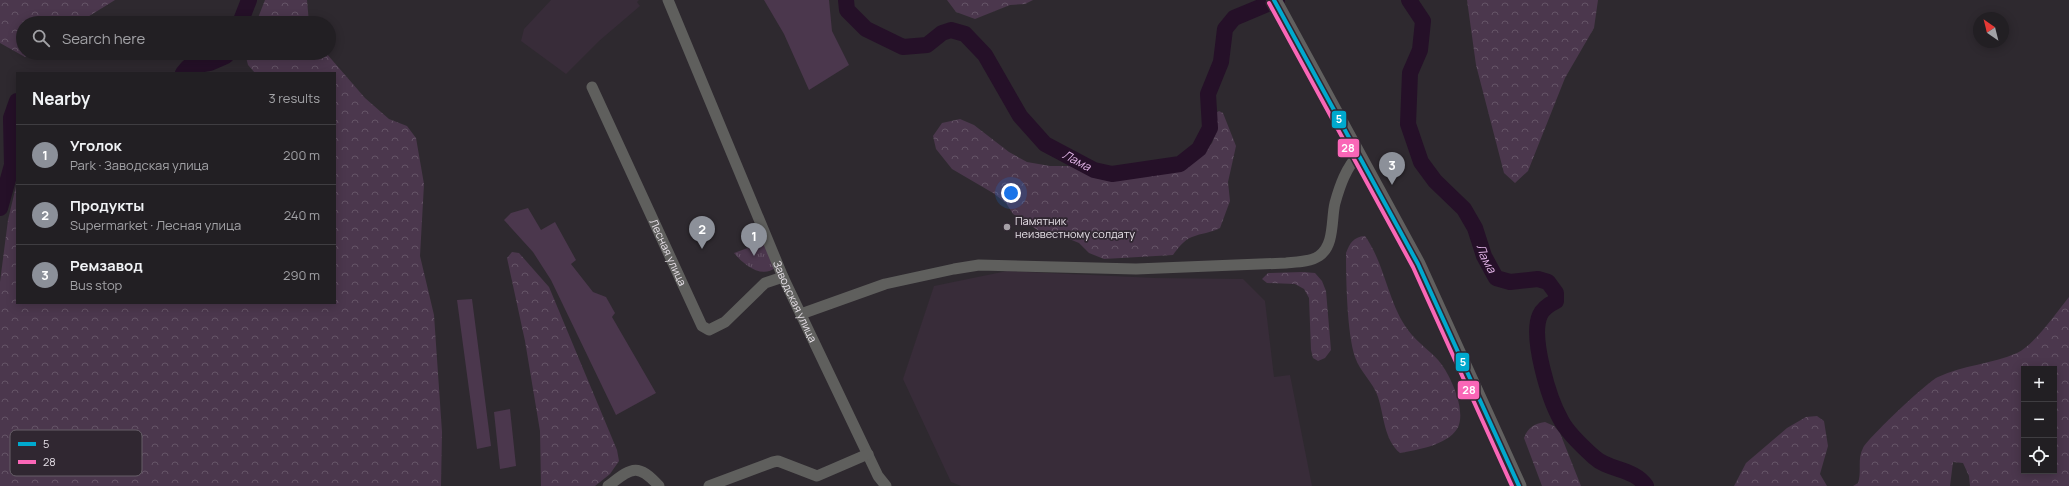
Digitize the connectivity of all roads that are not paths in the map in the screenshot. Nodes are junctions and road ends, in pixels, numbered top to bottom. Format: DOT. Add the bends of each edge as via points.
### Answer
graph roads {
  1 [pos="668,0"];
  2 [pos="1274,0"];
  3 [pos="592,88"];
  4 [pos="1359,154"];
  5 [pos="783,277"];
  6 [pos="802,314"];
  7 [pos="868,454"];
  8 [pos="608,486"];
  9 [pos="659,486"];
  10 [pos="709,486"];
  11 [pos="886,486"];
  12 [pos="1519,486"];
  1 -- 5 [label="street, Заводская улица"];
  2 -- 4 [label="main road"];
  3 -- 5 [label="street, Лесная улица" via="702,326 709,330 720,326 765,283"];
  4 -- 6 [label="street" via="1343,177 1334,204 1330,239 1326,248 1320,256 1310,260 1136,269 979,265 885,284"];
  4 -- 12 [label="main road" via="1418,264"];
  5 -- 6 [label="street, Заводская улица"];
  6 -- 7 [label="street, Заводская улица"];
  7 -- 10 [label="street" via="817,476 778,461"];
  7 -- 11 [label="street, Заводская улица" via="878,476"];
  8 -- 9 [label="street" via="632,470 639,469 646,472"];
}
